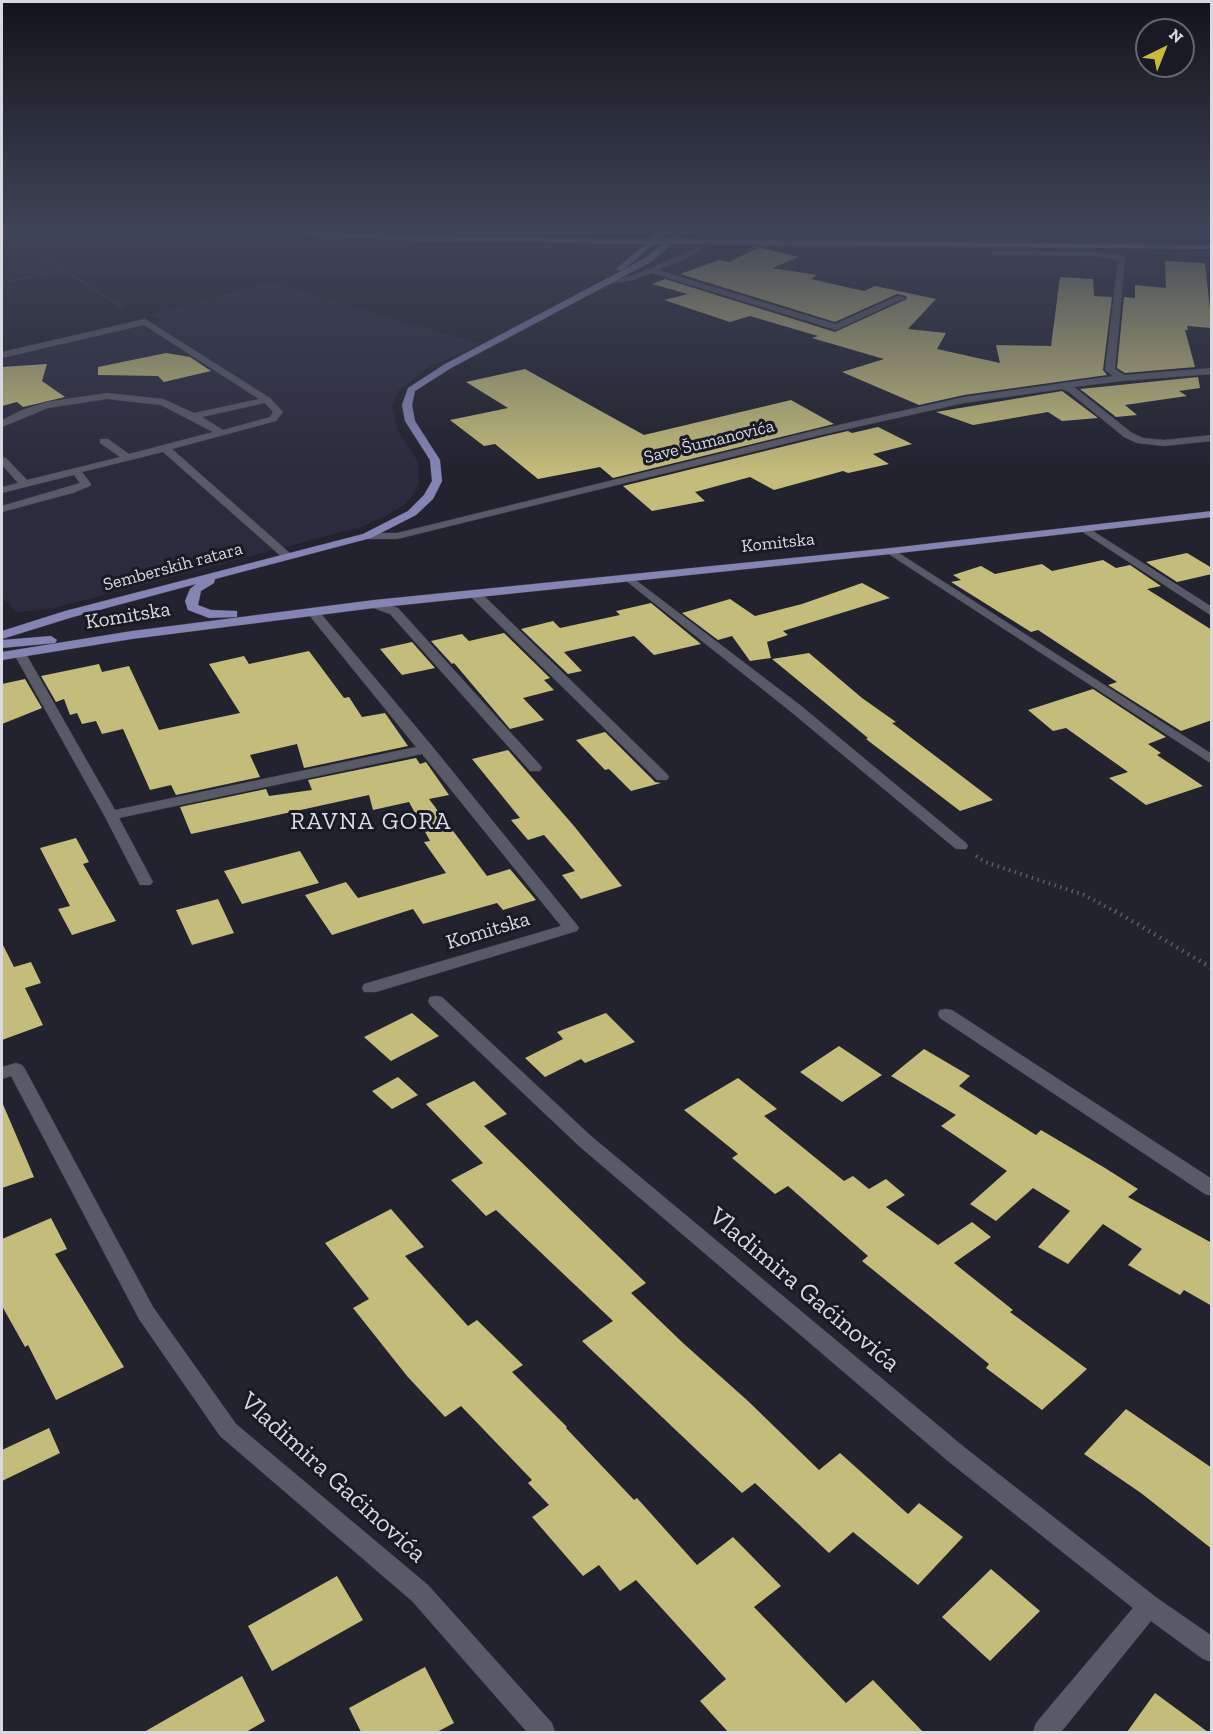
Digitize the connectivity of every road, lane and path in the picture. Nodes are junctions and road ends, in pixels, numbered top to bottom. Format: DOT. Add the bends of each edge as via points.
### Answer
graph roads {
  1 [pos="130,312"];
  2 [pos="550,312"];
  3 [pos="787,312"];
  4 [pos="870,312"];
  5 [pos="1116,312"];
  6 [pos="145,322"];
  7 [pos="2,355"];
  8 [pos="1212,371"];
  9 [pos="1122,378"];
  10 [pos="1062,386"];
  11 [pos="267,400"];
  12 [pos="193,416"];
  13 [pos="2,424"];
  14 [pos="221,433"];
  15 [pos="1212,438"];
  16 [pos="104,441"];
  17 [pos="165,448"];
  18 [pos="127,458"];
  19 [pos="2,460"];
  20 [pos="76,471"];
  21 [pos="25,484"];
  22 [pos="2,490"];
  23 [pos="2,509"];
  24 [pos="1212,514"];
  25 [pos="1085,529"];
  26 [pos="367,536"];
  27 [pos="891,551"];
  28 [pos="287,556"];
  29 [pos="229,570"];
  30 [pos="629,578"];
  31 [pos="475,594"];
  32 [pos="374,604"];
  33 [pos="313,612"];
  34 [pos="1212,613"];
  35 [pos="69,614"];
  36 [pos="2,635"];
  37 [pos="2,646"];
  38 [pos="19,648"];
  39 [pos="2,656"];
  40 [pos="427,749"];
  41 [pos="1212,760"];
  42 [pos="535,768"];
  43 [pos="662,777"];
  44 [pos="111,815"];
  45 [pos="961,846"];
  46 [pos="145,882"];
  47 [pos="1212,968"];
  48 [pos="370,988"];
  49 [pos="435,1001"];
  50 [pos="946,1014"];
  51 [pos="2,1073"];
  52 [pos="1212,1190"];
  53 [pos="1149,1606"];
  54 [pos="1212,1651"];
  55 [pos="543,1732"];
  56 [pos="1044,1732"];
  1 -- 6 [label="path"];
  2 -- 26 [label="main road, Semberskih ratara" via="411,390 407,405 410,421 435,460 437,482 429,497 412,513"];
  3 -- 4 [label="street" via="836,327"];
  5 -- 9 [label="street" via="1110,370"];
  6 -- 7 [label="street"];
  6 -- 11 [label="street"];
  8 -- 9 [label="street, Save Šumanovića"];
  9 -- 10 [label="street, Save Šumanovića"];
  10 -- 15 [label="street" via="1141,441"];
  10 -- 26 [label="street, Save Šumanovića" via="912,410 396,536"];
  11 -- 12 [label="street"];
  11 -- 14 [label="street" via="278,412 273,419"];
  12 -- 13 [label="street" via="163,402 107,396 46,405"];
  12 -- 14 [label="street"];
  14 -- 17 [label="street"];
  16 -- 18 [label="street"];
  17 -- 18 [label="street"];
  17 -- 28 [label="street, Semberskih ratara"];
  18 -- 20 [label="street"];
  19 -- 21 [label="street"];
  20 -- 21 [label="street"];
  20 -- 23 [label="street" via="86,484"];
  21 -- 22 [label="street"];
  24 -- 25 [label="main road, Komitska"];
  25 -- 27 [label="main road, Komitska"];
  25 -- 34 [label="street"];
  26 -- 28 [label="main road, Semberskih ratara"];
  27 -- 30 [label="main road, Komitska"];
  27 -- 41 [label="street"];
  28 -- 29 [label="main road, Semberskih ratara"];
  29 -- 32 [label="main road" via="196,589 192,607 220,615"];
  29 -- 35 [label="main road, Semberskih ratara"];
  30 -- 31 [label="main road, Komitska"];
  30 -- 45 [label="street" via="805,716"];
  31 -- 32 [label="main road, Komitska"];
  31 -- 43 [label="street"];
  32 -- 33 [label="main road, Komitska"];
  32 -- 42 [label="street" via="394,611"];
  33 -- 38 [label="main road, Komitska"];
  33 -- 40 [label="street, Komitska"];
  35 -- 36 [label="main road, Semberskih ratara"];
  35 -- 38 [label="main road, Semberskih ratara"];
  37 -- 38 [label="main road"];
  38 -- 39 [label="main road, Komitska"];
  38 -- 44 [label="street"];
  40 -- 44 [label="street"];
  40 -- 48 [label="street, Komitska" via="571,928"];
  44 -- 46 [label="street"];
  45 -- 47 [label="path" via="985,862 1084,895"];
  49 -- 53 [label="street, Vladimira Gaćinovića" via="550,1110 671,1216 956,1454"];
  50 -- 52 [label="street"];
  51 -- 55 [label="street, Vladimira Gaćinovića" via="15,1069 146,1313 228,1430 420,1593"];
  53 -- 54 [label="street, Vladimira Gaćinovića"];
  53 -- 56 [label="street"];
}
